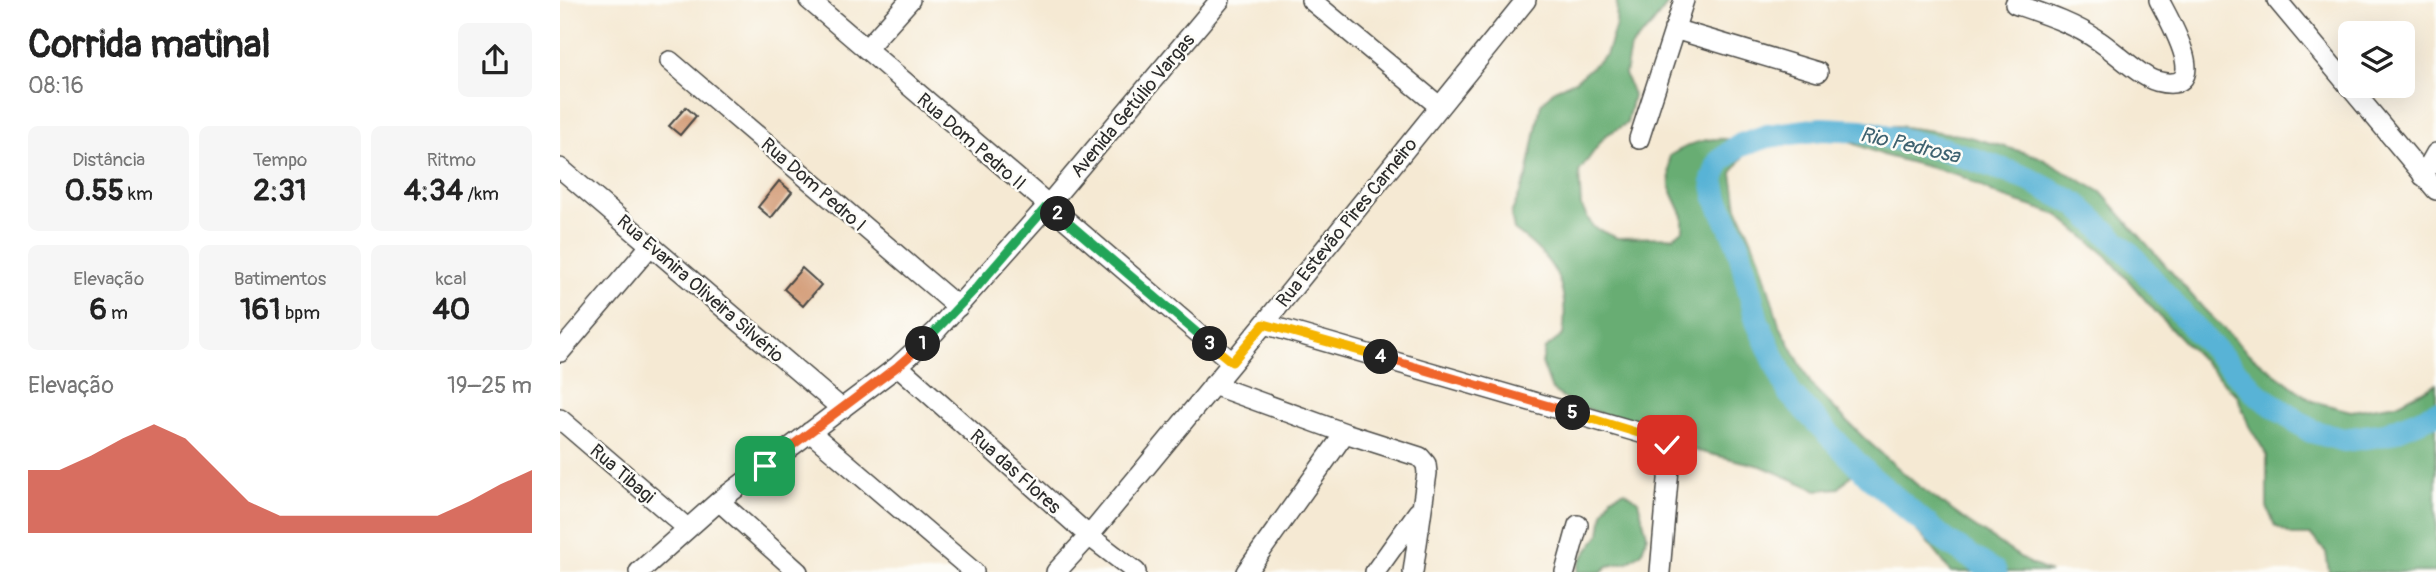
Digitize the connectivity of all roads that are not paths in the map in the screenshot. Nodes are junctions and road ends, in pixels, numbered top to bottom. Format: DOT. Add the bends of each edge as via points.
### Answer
graph roads {
  1 [pos="809,0"];
  2 [pos="910,0"];
  3 [pos="1220,0"];
  4 [pos="1311,0"];
  5 [pos="1527,0"];
  6 [pos="1684,0"];
  7 [pos="2159,0"];
  8 [pos="2277,0"];
  9 [pos="2015,4"];
  10 [pos="1674,29"];
  11 [pos="866,49"];
  12 [pos="670,61"];
  13 [pos="1818,72"];
  14 [pos="1439,106"];
  15 [pos="1639,139"];
  16 [pos="2436,153"];
  17 [pos="560,168"];
  18 [pos="2430,183"];
  19 [pos="1048,205"];
  20 [pos="651,245"];
  21 [pos="958,307"];
  22 [pos="1264,324"];
  23 [pos="560,352"];
  24 [pos="1232,362"];
  25 [pos="898,366"];
  26 [pos="1213,385"];
  27 [pos="842,409"];
  28 [pos="560,419"];
  29 [pos="810,432"];
  30 [pos="1345,433"];
  31 [pos="719,500"];
  32 [pos="1421,508"];
  33 [pos="1578,525"];
  34 [pos="687,528"];
  35 [pos="1089,536"];
  36 [pos="639,572"];
  37 [pos="798,572"];
  38 [pos="974,572"];
  39 [pos="1056,572"];
  40 [pos="1136,572"];
  41 [pos="1246,572"];
  42 [pos="1375,572"];
  43 [pos="1413,572"];
  44 [pos="1565,572"];
  45 [pos="1660,572"];
  1 -- 11 [label="street, Rua Dom Pedro II"];
  2 -- 11 [label="street"];
  3 -- 19 [label="street, Avenida Getúlio Vargas"];
  4 -- 14 [label="street"];
  5 -- 14 [label="street, Rua Estevão Pires Carneiro"];
  6 -- 10 [label="street"];
  7 -- 9 [label="street" via="2187,57 2182,80 2155,81 2098,40 2061,20"];
  8 -- 18 [label="street"];
  10 -- 13 [label="street"];
  10 -- 15 [label="street"];
  11 -- 19 [label="street, Rua Dom Pedro II"];
  12 -- 21 [label="street, Rua Dom Pedro I"];
  14 -- 22 [label="street, Rua Estevão Pires Carneiro"];
  16 -- 18 [label="street"];
  17 -- 20 [label="street, Rua Evanira Oliveira Silvério"];
  19 -- 21 [label="street, Avenida Getúlio Vargas"];
  19 -- 24 [label="street, Rua Dom Pedro II"];
  20 -- 23 [label="street"];
  20 -- 27 [label="street, Rua Evanira Oliveira Silvério"];
  21 -- 25 [label="street, Avenida Getúlio Vargas"];
  22 -- 24 [label="street, Rua Estevão Pires Carneiro"];
  22 -- 45 [label="street" via="1658,439 1667,445 1670,457"];
  24 -- 26 [label="street, Rua Estevão Pires Carneiro"];
  25 -- 27 [label="street, Avenida Getúlio Vargas"];
  25 -- 35 [label="street, Rua das Flores"];
  26 -- 30 [label="street"];
  26 -- 35 [label="street, Rua Estevão Pires Carneiro"];
  27 -- 29 [label="street, Avenida Getúlio Vargas"];
  28 -- 34 [label="street, Rua Tibagi"];
  29 -- 31 [label="street, Avenida Getúlio Vargas"];
  29 -- 38 [label="street"];
  30 -- 32 [label="street" via="1420,457 1426,464"];
  30 -- 41 [label="street"];
  31 -- 34 [label="street, Avenida Getúlio Vargas"];
  31 -- 37 [label="street"];
  32 -- 42 [label="street"];
  32 -- 43 [label="street"];
  33 -- 44 [label="street"];
  34 -- 36 [label="street, Avenida Getúlio Vargas"];
  35 -- 39 [label="street, Rua Estevão Pires Carneiro"];
  35 -- 40 [label="street, Rua das Flores"];
}
